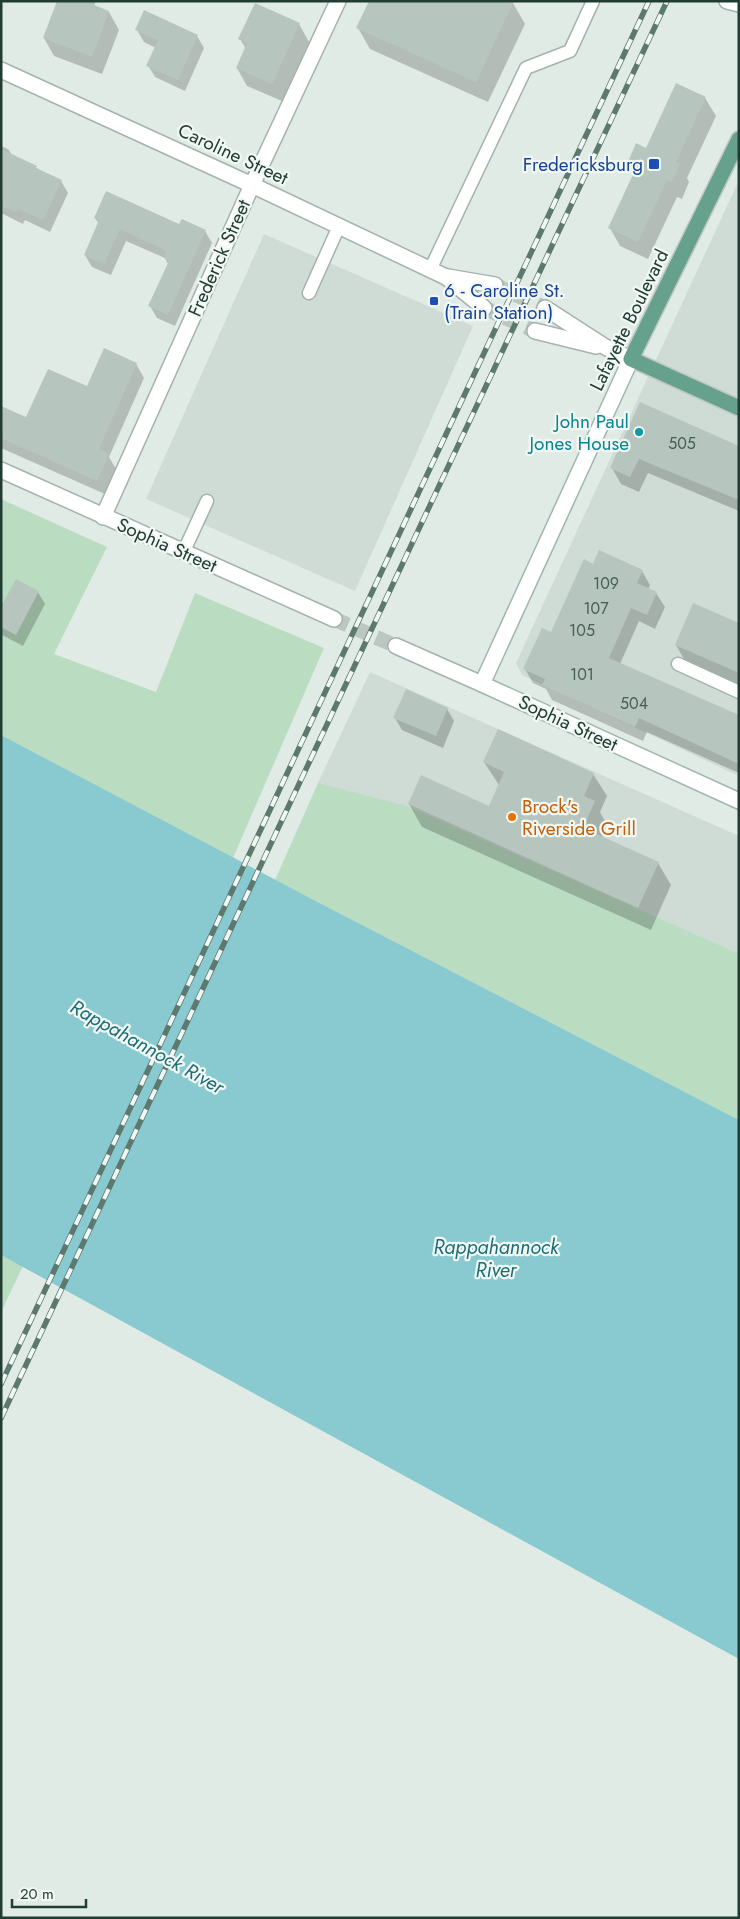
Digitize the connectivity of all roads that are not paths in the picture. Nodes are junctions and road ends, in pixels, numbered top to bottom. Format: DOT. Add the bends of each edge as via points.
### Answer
graph roads {
  1 [pos="338,1"];
  2 [pos="593,1"];
  3 [pos="727,1"];
  4 [pos="739,4"];
  5 [pos="1,70"];
  6 [pos="739,138"];
  7 [pos="252,185"];
  8 [pos="339,226"];
  9 [pos="430,270"];
  10 [pos="446,277"];
  11 [pos="495,285"];
  12 [pos="309,293"];
  13 [pos="484,308"];
  14 [pos="545,308"];
  15 [pos="535,330"];
  16 [pos="607,348"];
  17 [pos="631,359"];
  18 [pos="739,408"];
  19 [pos="1,470"];
  20 [pos="207,501"];
  21 [pos="104,517"];
  22 [pos="183,552"];
  23 [pos="334,619"];
  24 [pos="396,646"];
  25 [pos="678,664"];
  26 [pos="482,684"];
  27 [pos="739,692"];
  28 [pos="739,801"];
  1 -- 7 [label="street, Frederick Street"];
  2 -- 9 [label="lane" via="570,51 526,68"];
  3 -- 4 [label="street"];
  5 -- 7 [label="street, Caroline Street"];
  6 -- 17 [label="main road, Lafayette Boulevard"];
  7 -- 8 [label="street, Caroline Street"];
  7 -- 21 [label="street, Frederick Street"];
  8 -- 9 [label="street, Caroline Street"];
  8 -- 12 [label="lane"];
  9 -- 10 [label="street, Caroline Street"];
  10 -- 11 [label="street, Caroline Street"];
  10 -- 13 [label="street, Caroline Street"];
  14 -- 16 [label="street"];
  15 -- 16 [label="street"];
  16 -- 17 [label="street"];
  17 -- 18 [label="main road"];
  17 -- 26 [label="street, Lafayette Boulevard"];
  19 -- 21 [label="street, Sophia Street"];
  20 -- 22 [label="lane"];
  21 -- 22 [label="street, Sophia Street"];
  22 -- 23 [label="street, Sophia Street"];
  24 -- 26 [label="street, Sophia Street"];
  25 -- 27 [label="lane"];
  26 -- 28 [label="street, Sophia Street"];
}
